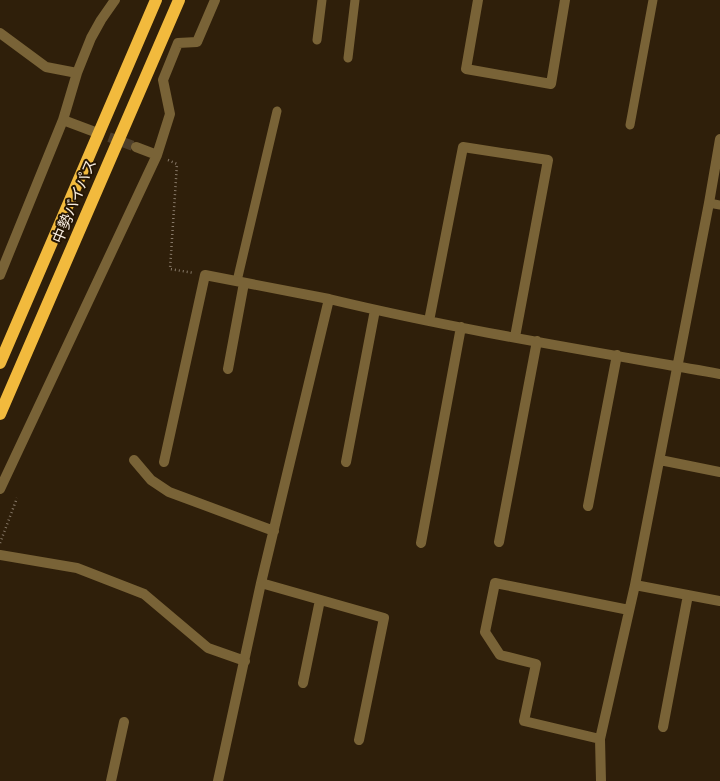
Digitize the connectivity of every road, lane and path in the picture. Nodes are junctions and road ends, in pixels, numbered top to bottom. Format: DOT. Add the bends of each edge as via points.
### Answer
graph roads {
  1 [pos="115,0"];
  2 [pos="156,0"];
  3 [pos="179,0"];
  4 [pos="215,0"];
  5 [pos="322,0"];
  6 [pos="355,0"];
  7 [pos="478,0"];
  8 [pos="565,0"];
  9 [pos="653,0"];
  10 [pos="0,33"];
  11 [pos="317,40"];
  12 [pos="348,58"];
  13 [pos="77,73"];
  14 [pos="277,111"];
  15 [pos="63,120"];
  16 [pos="630,125"];
  17 [pos="95,132"];
  18 [pos="720,139"];
  19 [pos="136,147"];
  20 [pos="156,155"];
  21 [pos="709,203"];
  22 [pos="720,205"];
  23 [pos="0,275"];
  24 [pos="205,275"];
  25 [pos="240,282"];
  26 [pos="330,299"];
  27 [pos="375,310"];
  28 [pos="429,321"];
  29 [pos="461,327"];
  30 [pos="514,337"];
  31 [pos="537,341"];
  32 [pos="617,355"];
  33 [pos="0,363"];
  34 [pos="677,366"];
  35 [pos="228,369"];
  36 [pos="720,374"];
  37 [pos="0,414"];
  38 [pos="134,460"];
  39 [pos="660,460"];
  40 [pos="164,462"];
  41 [pos="346,462"];
  42 [pos="720,472"];
  43 [pos="0,489"];
  44 [pos="17,498"];
  45 [pos="588,506"];
  46 [pos="274,531"];
  47 [pos="499,542"];
  48 [pos="0,543"];
  49 [pos="421,543"];
  50 [pos="0,555"];
  51 [pos="261,583"];
  52 [pos="635,585"];
  53 [pos="688,595"];
  54 [pos="320,600"];
  55 [pos="720,601"];
  56 [pos="629,610"];
  57 [pos="245,661"];
  58 [pos="303,683"];
  59 [pos="124,722"];
  60 [pos="663,727"];
  61 [pos="600,739"];
  62 [pos="359,740"];
  63 [pos="111,781"];
  64 [pos="218,781"];
  65 [pos="601,781"];
  1 -- 13 [label="street" via="91,38"];
  2 -- 33 [label="highway, 中勢バイパス"];
  3 -- 37 [label="highway, 中勢バイパス"];
  4 -- 20 [label="street" via="197,42 178,44 163,80 170,114"];
  5 -- 11 [label="lane"];
  6 -- 12 [label="lane"];
  7 -- 8 [label="street" via="466,69 551,84"];
  9 -- 16 [label="lane"];
  10 -- 13 [label="street" via="46,67"];
  13 -- 15 [label="street"];
  14 -- 25 [label="lane"];
  15 -- 17 [label="street"];
  15 -- 23 [label="street"];
  18 -- 21 [label="street"];
  19 -- 20 [label="street"];
  20 -- 24 [label="path" via="177,164 170,269"];
  20 -- 43 [label="street"];
  21 -- 22 [label="lane"];
  21 -- 34 [label="street"];
  24 -- 25 [label="street"];
  24 -- 40 [label="street"];
  25 -- 26 [label="street"];
  25 -- 35 [label="street"];
  26 -- 27 [label="street"];
  26 -- 46 [label="street"];
  27 -- 28 [label="street"];
  27 -- 41 [label="street"];
  28 -- 29 [label="street"];
  28 -- 30 [label="street" via="463,147 548,160"];
  29 -- 30 [label="street"];
  29 -- 49 [label="street"];
  30 -- 31 [label="street"];
  31 -- 32 [label="street"];
  31 -- 47 [label="street"];
  32 -- 34 [label="street"];
  32 -- 45 [label="street"];
  34 -- 36 [label="street"];
  34 -- 39 [label="street"];
  38 -- 46 [label="street" via="151,480 169,492"];
  39 -- 42 [label="street"];
  39 -- 52 [label="street"];
  44 -- 48 [label="path"];
  46 -- 51 [label="street"];
  50 -- 57 [label="street" via="77,568 144,594 208,648"];
  51 -- 54 [label="street"];
  51 -- 57 [label="street"];
  52 -- 53 [label="street"];
  52 -- 56 [label="street"];
  53 -- 55 [label="street"];
  53 -- 60 [label="street"];
  54 -- 58 [label="street"];
  54 -- 62 [label="street" via="384,618"];
  56 -- 61 [label="street"];
  56 -- 61 [label="street" via="495,583 485,632 500,655 536,664 524,720"];
  57 -- 64 [label="street"];
  59 -- 63 [label="street"];
  61 -- 65 [label="street"];
}
